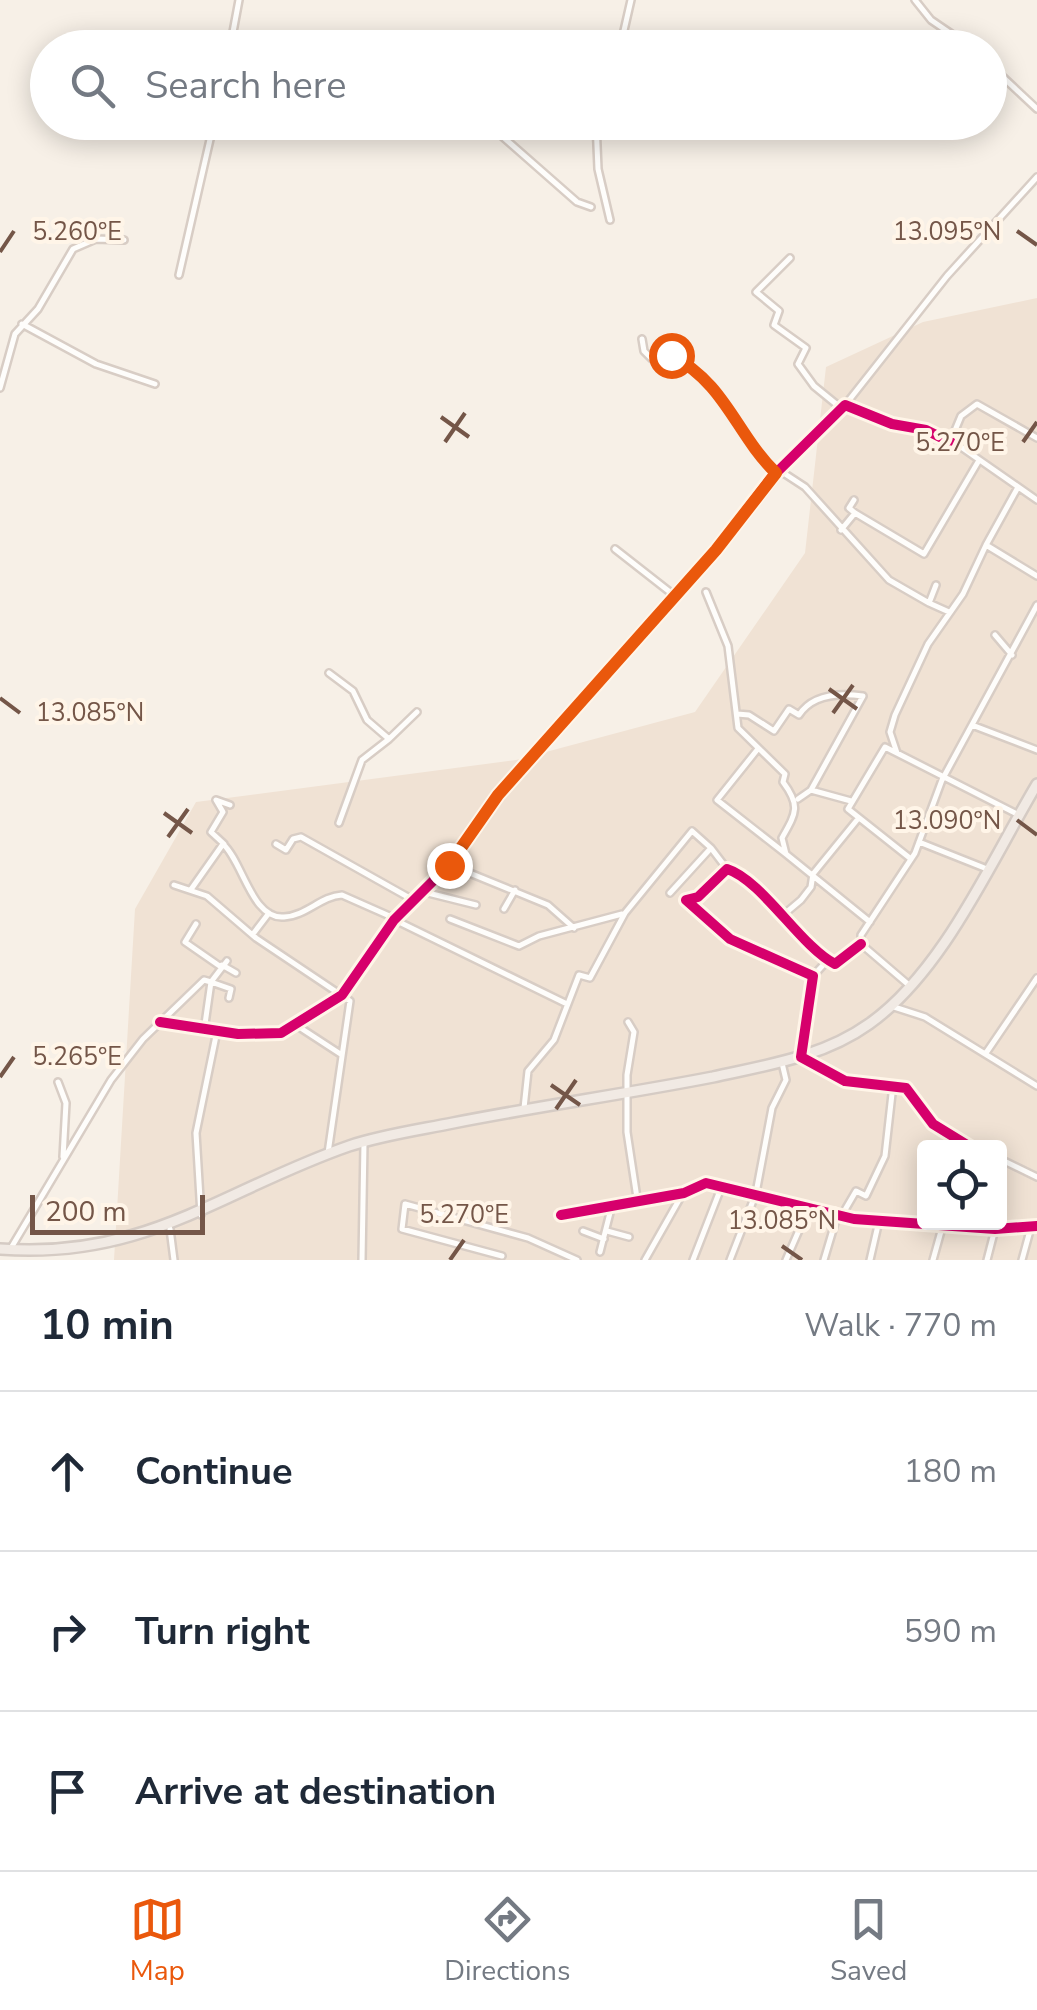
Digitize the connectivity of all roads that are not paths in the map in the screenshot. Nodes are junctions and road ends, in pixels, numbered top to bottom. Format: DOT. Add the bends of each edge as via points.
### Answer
graph roads {
  1 [pos="239,0"];
  2 [pos="631,0"];
  3 [pos="915,0"];
  4 [pos="233,30"];
  5 [pos="624,30"];
  6 [pos="945,30"];
  7 [pos="1007,82"];
  8 [pos="1037,109"];
  9 [pos="210,140"];
  10 [pos="506,140"];
  11 [pos="597,140"];
  12 [pos="1037,177"];
  13 [pos="591,207"];
  14 [pos="610,220"];
  15 [pos="124,240"];
  16 [pos="790,258"];
  17 [pos="178,276"];
  18 [pos="22,324"];
  19 [pos="642,339"];
  20 [pos="155,384"];
  21 [pos="0,388"];
  22 [pos="844,406"];
  23 [pos="1037,438"];
  24 [pos="952,443"];
  25 [pos="978,462"];
  26 [pos="778,471"];
  27 [pos="1017,489"];
  28 [pos="854,500"];
  29 [pos="1037,500"];
  30 [pos="855,513"];
  31 [pos="841,530"];
  32 [pos="986,545"];
  33 [pos="615,550"];
  34 [pos="1037,576"];
  35 [pos="936,584"];
  36 [pos="706,592"];
  37 [pos="675,596"];
  38 [pos="930,603"];
  39 [pos="1037,605"];
  40 [pos="950,612"];
  41 [pos="995,635"];
  42 [pos="1012,655"];
  43 [pos="329,673"];
  44 [pos="418,712"];
  45 [pos="737,714"];
  46 [pos="972,725"];
  47 [pos="389,739"];
  48 [pos="757,750"];
  49 [pos="1037,750"];
  50 [pos="898,756"];
  51 [pos="944,775"];
  52 [pos="1037,784"];
  53 [pos="811,790"];
  54 [pos="797,800"];
  55 [pos="850,801"];
  56 [pos="230,805"];
  57 [pos="1018,815"];
  58 [pos="857,820"];
  59 [pos="339,823"];
  60 [pos="919,842"];
  61 [pos="223,844"];
  62 [pos="276,844"];
  63 [pos="711,848"];
  64 [pos="786,854"];
  65 [pos="910,860"];
  66 [pos="449,865"];
  67 [pos="987,868"];
  68 [pos="727,869"];
  69 [pos="813,874"];
  70 [pos="174,886"];
  71 [pos="192,888"];
  72 [pos="515,890"];
  73 [pos="424,892"];
  74 [pos="670,892"];
  75 [pos="415,901"];
  76 [pos="476,905"];
  77 [pos="504,910"];
  78 [pos="268,913"];
  79 [pos="625,913"];
  80 [pos="782,916"];
  81 [pos="450,918"];
  82 [pos="396,919"];
  83 [pos="870,922"];
  84 [pos="196,924"];
  85 [pos="574,928"];
  86 [pos="253,934"];
  87 [pos="861,944"];
  88 [pos="825,959"];
  89 [pos="223,964"];
  90 [pos="236,973"];
  91 [pos="813,976"];
  92 [pos="1037,978"];
  93 [pos="211,982"];
  94 [pos="910,986"];
  95 [pos="342,995"];
  96 [pos="229,998"];
  97 [pos="567,1004"];
  98 [pos="891,1006"];
  99 [pos="160,1022"];
  100 [pos="628,1022"];
  101 [pos="296,1025"];
  102 [pos="204,1031"];
  103 [pos="217,1031"];
  104 [pos="986,1054"];
  105 [pos="342,1055"];
  106 [pos="801,1058"];
  107 [pos="781,1062"];
  108 [pos="58,1082"];
  109 [pos="893,1085"];
  110 [pos="1037,1086"];
  111 [pos="626,1094"];
  112 [pos="523,1110"];
  113 [pos="959,1140"];
  114 [pos="364,1142"];
  115 [pos="328,1156"];
  116 [pos="63,1162"];
  117 [pos="1007,1162"];
  118 [pos="1037,1176"];
  119 [pos="721,1188"];
  120 [pos="684,1192"];
  121 [pos="756,1193"];
  122 [pos="637,1198"];
  123 [pos="612,1205"];
  124 [pos="810,1205"];
  125 [pos="840,1214"];
  126 [pos="202,1215"];
  127 [pos="560,1215"];
  128 [pos="879,1221"];
  129 [pos="917,1223"];
  130 [pos="1034,1227"];
  131 [pos="1007,1228"];
  132 [pos="170,1229"];
  133 [pos="942,1230"];
  134 [pos="995,1230"];
  135 [pos="583,1232"];
  136 [pos="606,1235"];
  137 [pos="629,1237"];
  138 [pos="5,1250"];
  139 [pos="600,1252"];
  140 [pos="502,1256"];
  141 [pos="174,1260"];
  142 [pos="362,1260"];
  143 [pos="576,1260"];
  144 [pos="645,1260"];
  145 [pos="693,1260"];
  146 [pos="730,1260"];
  147 [pos="786,1260"];
  148 [pos="824,1260"];
  149 [pos="870,1260"];
  150 [pos="934,1260"];
  151 [pos="987,1260"];
  152 [pos="1022,1260"];
  1 -- 4 [label="street"];
  2 -- 5 [label="street"];
  3 -- 6 [label="street"];
  7 -- 8 [label="street"];
  9 -- 17 [label="street"];
  10 -- 13 [label="street"];
  11 -- 14 [label="street"];
  12 -- 22 [label="street" via="947,276"];
  15 -- 18 [label="street" via="96,239 73,249"];
  16 -- 22 [label="street" via="756,292 779,311 774,324 806,348 798,364 802,374"];
  18 -- 20 [label="street" via="96,364"];
  18 -- 21 [label="street"];
  19 -- 26 [label="street" via="652,359 671,355 708,379 756,453"];
  22 -- 24 [label="street"];
  22 -- 26 [label="street"];
  23 -- 24 [label="street" via="977,404 961,416"];
  24 -- 25 [label="street"];
  25 -- 27 [label="street"];
  25 -- 30 [label="street" via="924,554"];
  26 -- 31 [label="street" via="805,487"];
  26 -- 37 [label="street"];
  27 -- 29 [label="street"];
  27 -- 32 [label="street"];
  28 -- 30 [label="street" via="849,508"];
  30 -- 31 [label="street"];
  31 -- 38 [label="street" via="888,580"];
  32 -- 34 [label="street"];
  32 -- 40 [label="street"];
  33 -- 37 [label="street"];
  35 -- 38 [label="street"];
  36 -- 45 [label="street" via="728,646"];
  37 -- 66 [label="street" via="498,795"];
  38 -- 40 [label="street"];
  39 -- 42 [label="street"];
  40 -- 50 [label="street" via="895,715 890,732"];
  41 -- 42 [label="street"];
  42 -- 46 [label="street"];
  43 -- 47 [label="street"];
  44 -- 47 [label="street"];
  45 -- 48 [label="street" via="738,728"];
  45 -- 53 [label="street" via="774,731 789,709 798,714 816,698 863,696"];
  46 -- 49 [label="street"];
  46 -- 51 [label="street"];
  47 -- 59 [label="street" via="362,760"];
  48 -- 54 [label="street" via="786,774 783,782"];
  48 -- 64 [label="street" via="717,800"];
  50 -- 51 [label="street"];
  50 -- 55 [label="street" via="884,748"];
  51 -- 57 [label="street"];
  51 -- 60 [label="street"];
  52 -- 57 [label="highway"];
  53 -- 54 [label="street"];
  53 -- 55 [label="street"];
  54 -- 64 [label="street" via="782,838"];
  55 -- 58 [label="street" via="848,812"];
  56 -- 61 [label="street" via="216,800 224,812 211,832"];
  57 -- 67 [label="highway"];
  58 -- 65 [label="street"];
  58 -- 69 [label="street"];
  60 -- 65 [label="street"];
  60 -- 67 [label="street"];
  61 -- 71 [label="street"];
  61 -- 78 [label="street" via="238,859 249,894"];
  62 -- 75 [label="street" via="286,850 301,837"];
  63 -- 68 [label="street"];
  63 -- 74 [label="street"];
  63 -- 79 [label="street" via="692,831"];
  64 -- 69 [label="street"];
  65 -- 83 [label="street"];
  66 -- 72 [label="street"];
  66 -- 73 [label="street"];
  67 -- 94 [label="highway"];
  68 -- 80 [label="street"];
  68 -- 91 [label="street" via="698,898 686,900 691,908 745,948"];
  69 -- 80 [label="street" via="811,886"];
  69 -- 83 [label="street"];
  70 -- 71 [label="street"];
  71 -- 86 [label="street"];
  72 -- 77 [label="street"];
  72 -- 85 [label="street" via="565,915"];
  73 -- 75 [label="street"];
  73 -- 76 [label="street"];
  75 -- 82 [label="street"];
  78 -- 82 [label="street" via="287,917 342,895"];
  78 -- 86 [label="street"];
  79 -- 85 [label="street"];
  79 -- 97 [label="street" via="590,978 579,975"];
  80 -- 88 [label="street"];
  81 -- 85 [label="street" via="511,946"];
  82 -- 95 [label="street"];
  82 -- 97 [label="street"];
  83 -- 87 [label="street"];
  84 -- 89 [label="street" via="185,942"];
  86 -- 95 [label="street"];
  87 -- 88 [label="street" via="835,964"];
  87 -- 94 [label="street"];
  88 -- 91 [label="street" via="827,965"];
  89 -- 90 [label="street"];
  89 -- 93 [label="street"];
  91 -- 106 [label="street"];
  92 -- 104 [label="street"];
  93 -- 96 [label="street" via="231,989"];
  93 -- 99 [label="street" via="204,980"];
  93 -- 102 [label="street"];
  94 -- 98 [label="highway"];
  95 -- 101 [label="street"];
  95 -- 105 [label="street" via="351,1006"];
  97 -- 112 [label="street" via="554,1040 528,1071"];
  98 -- 104 [label="street" via="925,1017"];
  98 -- 106 [label="highway" via="854,1034"];
  99 -- 102 [label="street"];
  99 -- 116 [label="street" via="111,1080"];
  100 -- 111 [label="street" via="634,1032"];
  101 -- 103 [label="street" via="262,1035"];
  101 -- 105 [label="street"];
  102 -- 103 [label="street"];
  103 -- 126 [label="street" via="196,1133"];
  104 -- 110 [label="street"];
  105 -- 115 [label="street"];
  106 -- 107 [label="highway"];
  106 -- 109 [label="street" via="846,1081"];
  107 -- 111 [label="highway"];
  107 -- 121 [label="street" via="786,1080 772,1108"];
  108 -- 116 [label="street" via="66,1103"];
  109 -- 113 [label="street" via="906,1088 933,1124"];
  109 -- 125 [label="street" via="884,1156 866,1196 856,1191"];
  111 -- 112 [label="highway"];
  111 -- 122 [label="street"];
  112 -- 114 [label="highway"];
  114 -- 115 [label="highway"];
  114 -- 142 [label="street"];
  115 -- 126 [label="highway"];
  116 -- 138 [label="street"];
  117 -- 118 [label="street"];
  119 -- 120 [label="street" via="701,1184"];
  119 -- 121 [label="street"];
  119 -- 145 [label="street"];
  120 -- 122 [label="street"];
  120 -- 144 [label="street"];
  121 -- 124 [label="street"];
  121 -- 146 [label="street"];
  122 -- 123 [label="street"];
  123 -- 127 [label="street"];
  123 -- 136 [label="street"];
  124 -- 125 [label="street"];
  124 -- 147 [label="street"];
  125 -- 128 [label="street"];
  125 -- 148 [label="street"];
  126 -- 132 [label="highway"];
  128 -- 129 [label="street"];
  128 -- 149 [label="street"];
  130 -- 131 [label="street"];
  130 -- 152 [label="street"];
  132 -- 138 [label="highway" via="81,1250"];
  132 -- 141 [label="street"];
  133 -- 150 [label="street"];
  134 -- 151 [label="street"];
  135 -- 136 [label="street"];
  136 -- 137 [label="street"];
  136 -- 139 [label="street"];
  140 -- 143 [label="street" via="402,1229 405,1204 528,1238"];
}
